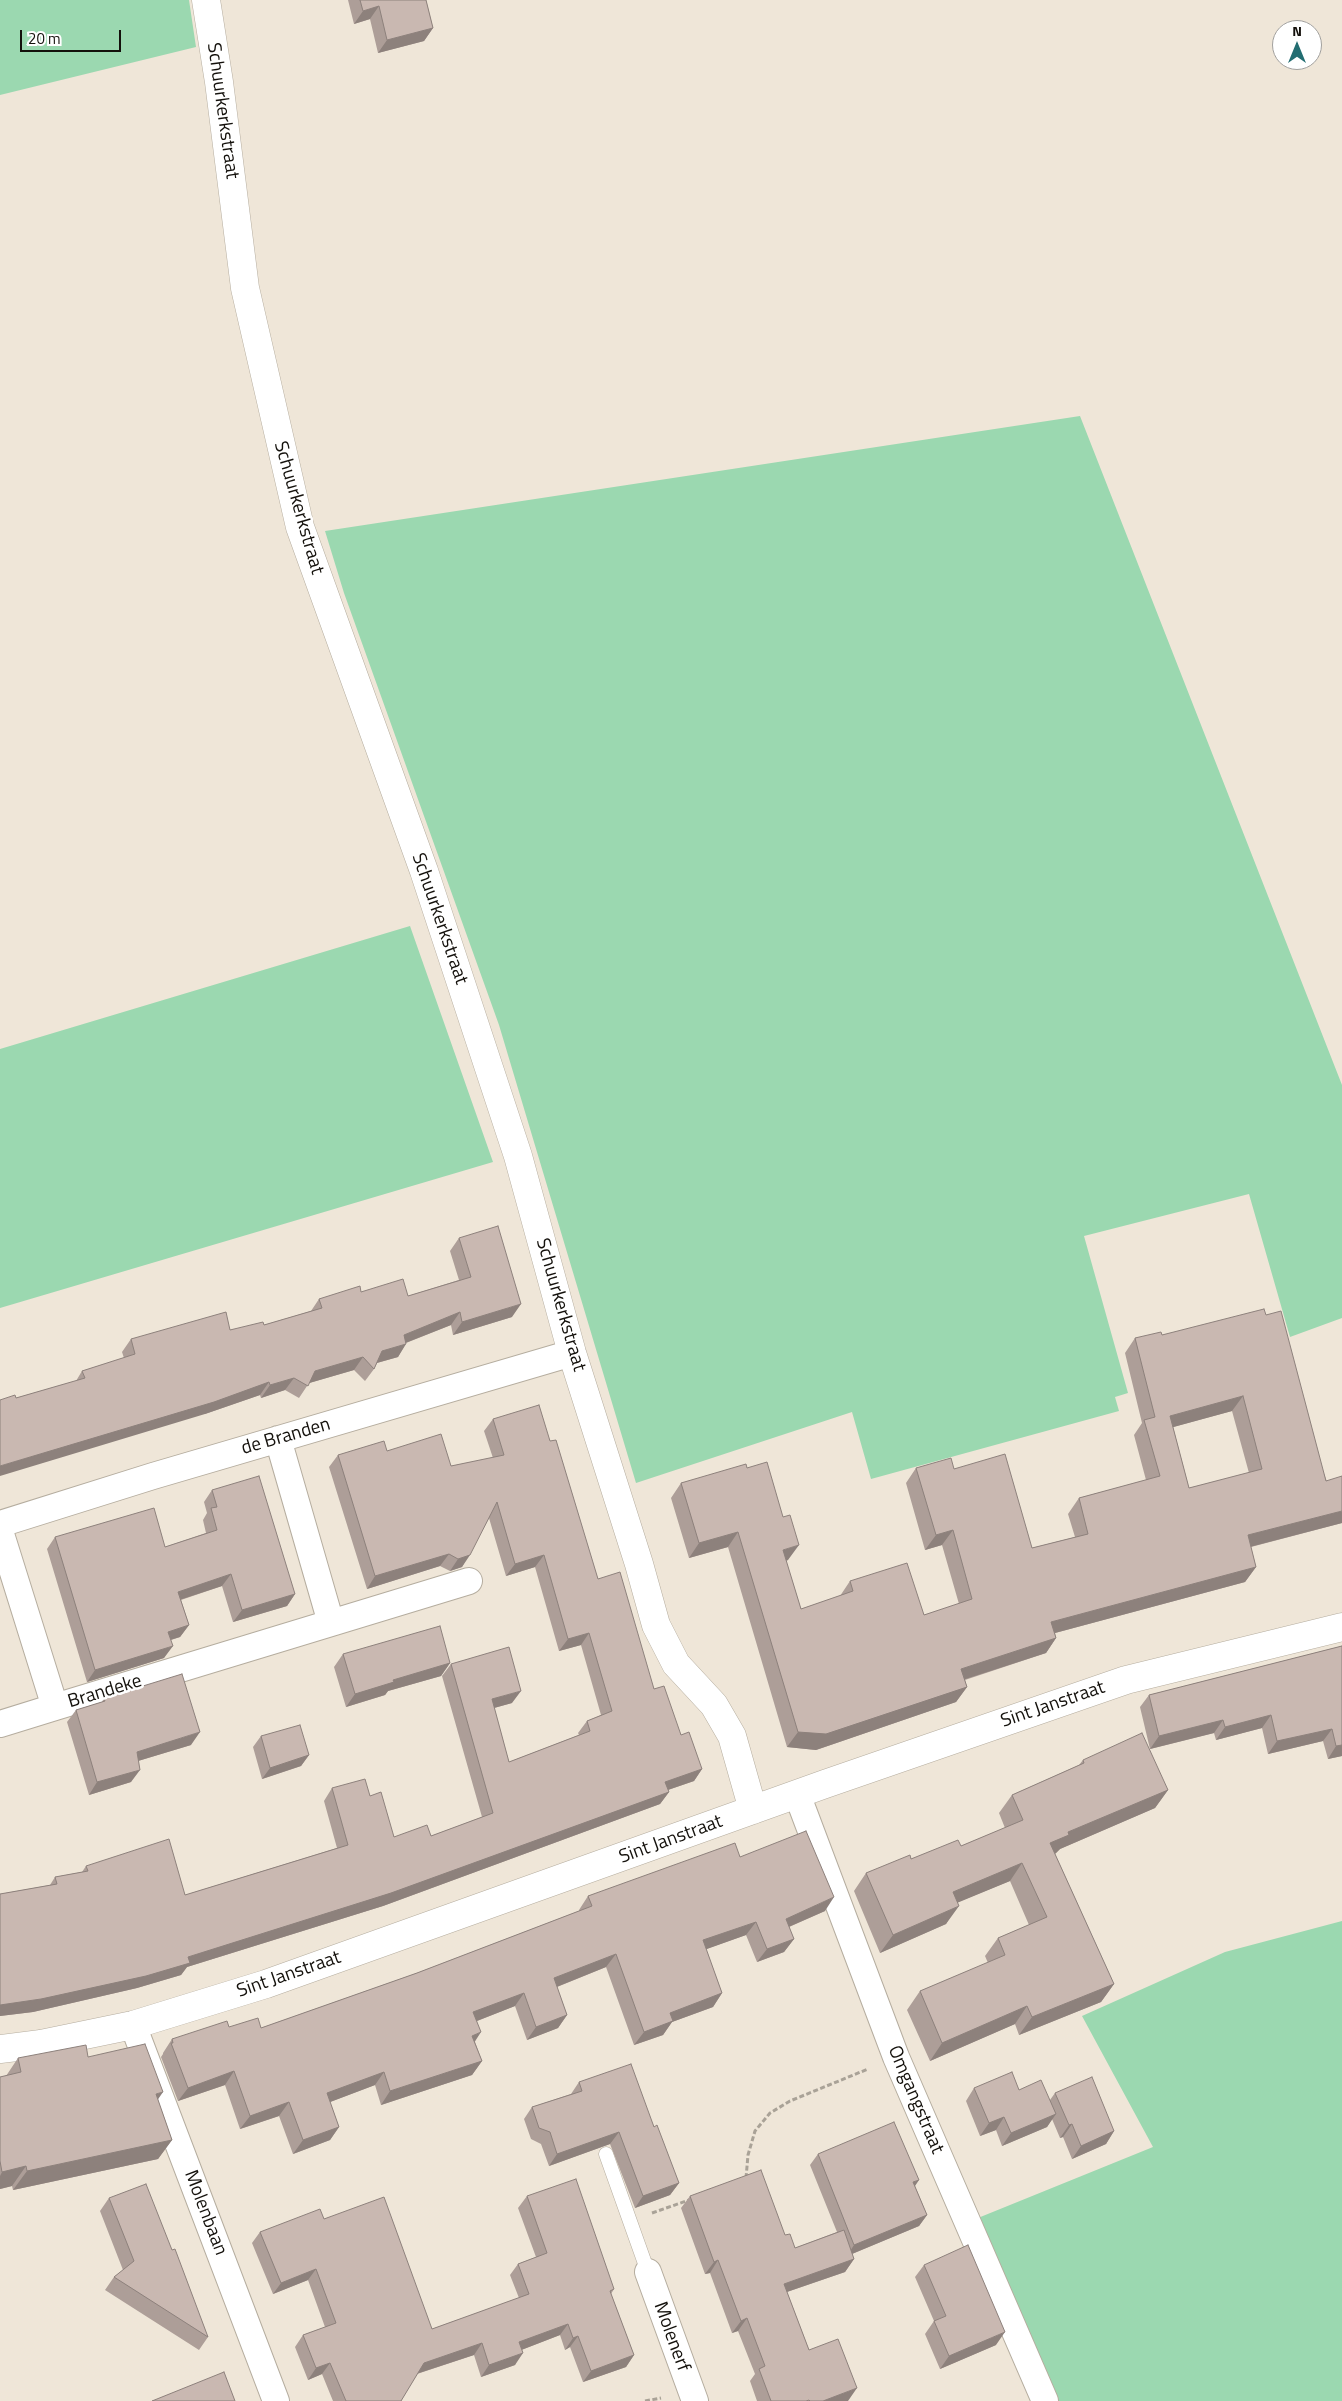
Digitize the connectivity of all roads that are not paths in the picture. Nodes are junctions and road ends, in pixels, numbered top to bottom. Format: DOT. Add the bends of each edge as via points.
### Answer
graph roads {
  1 [pos="206,0"];
  2 [pos="572,1354"];
  3 [pos="278,1439"];
  4 [pos="0,1524"];
  5 [pos="0,1530"];
  6 [pos="469,1581"];
  7 [pos="331,1623"];
  8 [pos="1342,1627"];
  9 [pos="54,1707"];
  10 [pos="0,1724"];
  11 [pos="797,1794"];
  12 [pos="753,1810"];
  13 [pos="134,2024"];
  14 [pos="0,2049"];
  15 [pos="606,2154"];
  16 [pos="648,2272"];
  17 [pos="276,2401"];
  18 [pos="695,2401"];
  19 [pos="1045,2401"];
  1 -- 2 [label="street, Schuurkerkstraat" via="244,288 300,527 424,871 515,1146"];
  2 -- 3 [label="street, de Branden"];
  2 -- 12 [label="street, Schuurkerkstraat" via="656,1625 676,1664 714,1705 732,1736"];
  3 -- 4 [label="street, de Branden"];
  3 -- 7 [label="street"];
  5 -- 9 [label="street, Brandeke"];
  6 -- 7 [label="street, Brandeke"];
  7 -- 9 [label="street, Brandeke"];
  8 -- 11 [label="street, Sint Janstraat" via="1126,1680"];
  9 -- 10 [label="street"];
  11 -- 12 [label="street, Sint Janstraat"];
  11 -- 19 [label="street, Omgangstraat" via="896,2057"];
  12 -- 13 [label="street, Sint Janstraat" via="266,1984"];
  13 -- 14 [label="street, Sint Janstraat" via="42,2044"];
  13 -- 17 [label="street, Molenbaan"];
  15 -- 16 [label="lane"];
  16 -- 18 [label="street, Molenerf"];
}
